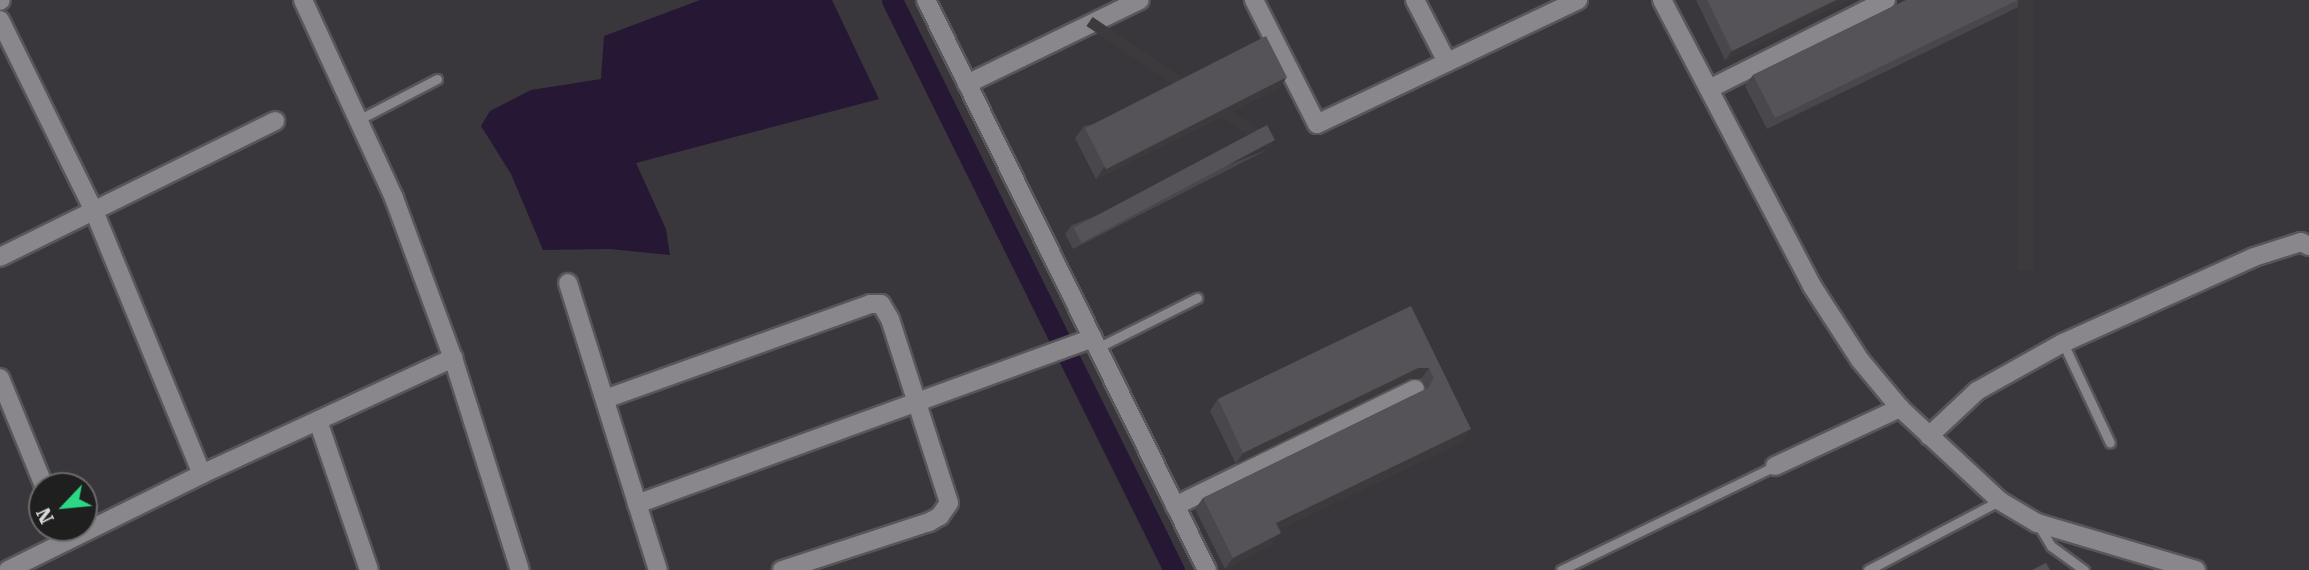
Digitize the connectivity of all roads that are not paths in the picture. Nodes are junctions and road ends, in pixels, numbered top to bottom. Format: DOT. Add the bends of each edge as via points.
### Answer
graph roads {
  1 [pos="303,0"];
  2 [pos="926,0"];
  3 [pos="1140,0"];
  4 [pos="1254,0"];
  5 [pos="1415,0"];
  6 [pos="1578,0"];
  7 [pos="1662,0"];
  8 [pos="1885,0"];
  9 [pos="1859,6"];
  10 [pos="0,20"];
  11 [pos="1447,62"];
  12 [pos="437,79"];
  13 [pos="967,84"];
  14 [pos="1711,88"];
  15 [pos="358,120"];
  16 [pos="275,121"];
  17 [pos="94,211"];
  18 [pos="2309,246"];
  19 [pos="0,257"];
  20 [pos="568,283"];
  21 [pos="1197,298"];
  22 [pos="1090,343"];
  23 [pos="2063,344"];
  24 [pos="453,358"];
  25 [pos="0,378"];
  26 [pos="1415,389"];
  27 [pos="605,399"];
  28 [pos="918,402"];
  29 [pos="1900,408"];
  30 [pos="318,421"];
  31 [pos="1929,436"];
  32 [pos="2110,443"];
  33 [pos="1775,466"];
  34 [pos="38,472"];
  35 [pos="202,474"];
  36 [pos="2000,500"];
  37 [pos="637,504"];
  38 [pos="1175,506"];
  39 [pos="98,520"];
  40 [pos="2037,523"];
  41 [pos="53,542"];
  42 [pos="8,570"];
  43 [pos="369,570"];
  44 [pos="520,570"];
  45 [pos="658,570"];
  46 [pos="782,570"];
  47 [pos="1206,570"];
  48 [pos="1561,570"];
  49 [pos="1868,570"];
  50 [pos="2084,570"];
  51 [pos="2196,570"];
  1 -- 15 [label="street"];
  2 -- 13 [label="street"];
  3 -- 13 [label="street"];
  4 -- 11 [label="street" via="1317,124"];
  5 -- 11 [label="street"];
  6 -- 11 [label="street"];
  7 -- 14 [label="street"];
  8 -- 9 [label="street"];
  9 -- 14 [label="street"];
  10 -- 17 [label="street"];
  12 -- 15 [label="lane"];
  13 -- 22 [label="street"];
  14 -- 29 [label="street" via="1812,286 1860,360"];
  15 -- 24 [label="street" via="394,198"];
  16 -- 17 [label="street"];
  17 -- 19 [label="street"];
  17 -- 35 [label="street"];
  18 -- 23 [label="street" via="2301,242 2254,257"];
  20 -- 27 [label="street"];
  21 -- 22 [label="lane"];
  22 -- 28 [label="street"];
  22 -- 38 [label="street"];
  23 -- 31 [label="street" via="1976,391"];
  23 -- 32 [label="lane"];
  24 -- 30 [label="street"];
  24 -- 44 [label="street"];
  25 -- 34 [label="street"];
  26 -- 38 [label="street"];
  27 -- 28 [label="street" via="870,304 881,304"];
  27 -- 37 [label="street"];
  28 -- 37 [label="street"];
  28 -- 46 [label="street" via="950,503 940,516"];
  29 -- 31 [label="street"];
  29 -- 33 [label="street"];
  30 -- 35 [label="street"];
  30 -- 43 [label="street"];
  31 -- 36 [label="street"];
  33 -- 48 [label="lane"];
  35 -- 39 [label="street"];
  36 -- 40 [label="street"];
  36 -- 49 [label="lane"];
  37 -- 45 [label="street"];
  38 -- 47 [label="street"];
  40 -- 50 [label="lane" via="2051,546"];
  40 -- 51 [label="street"];
  41 -- 42 [label="street"];
}
